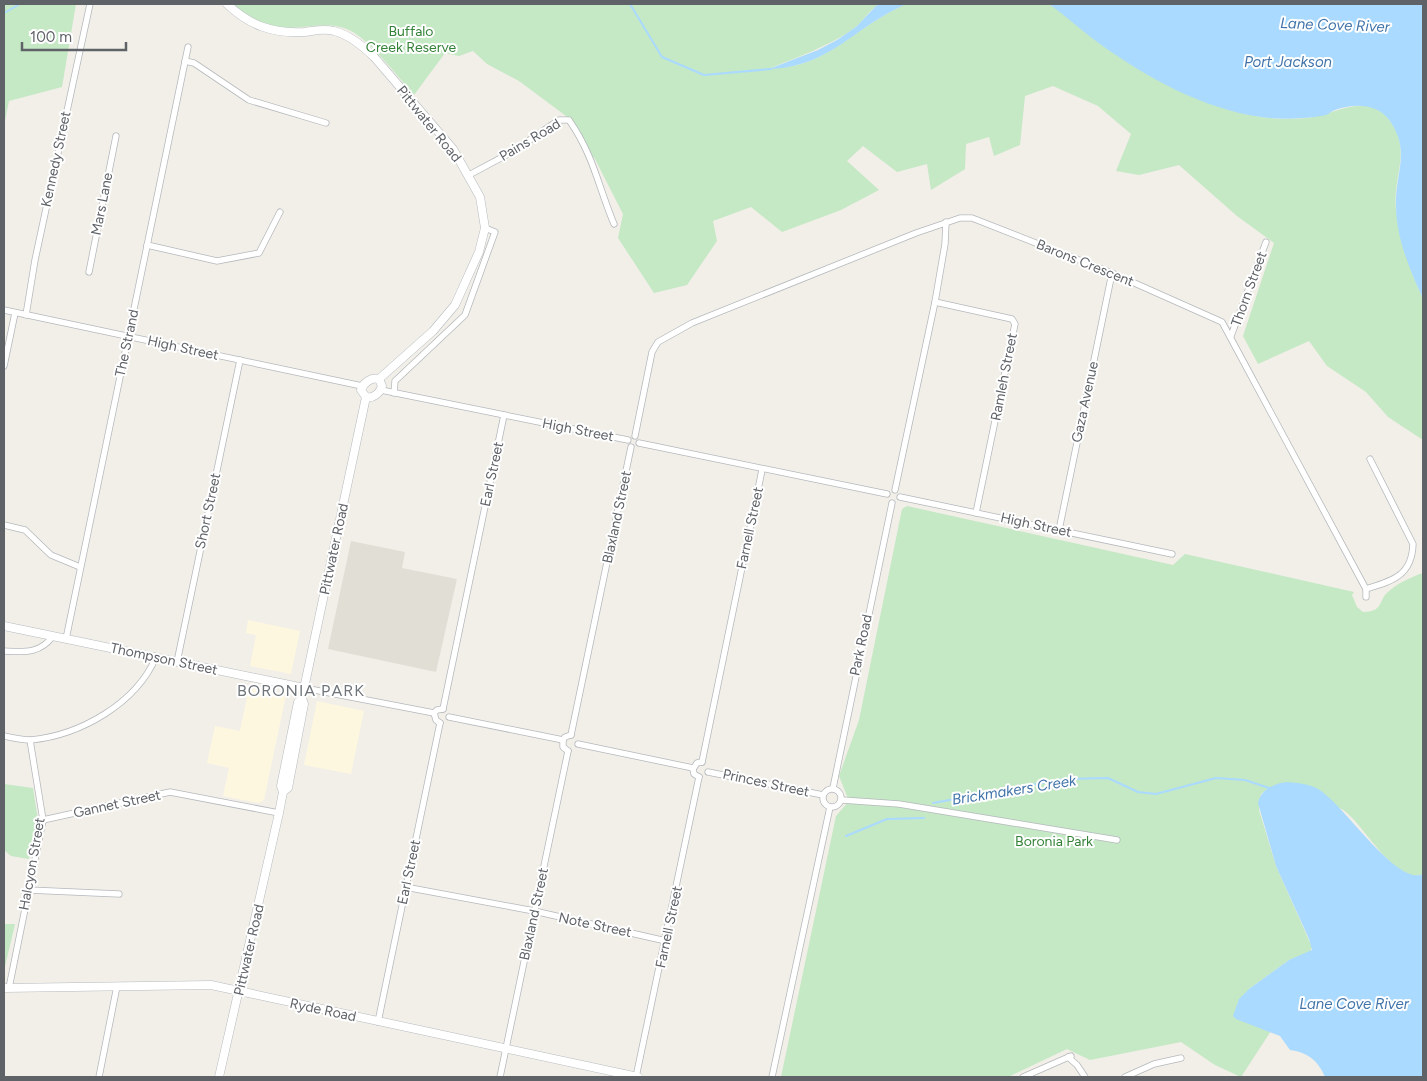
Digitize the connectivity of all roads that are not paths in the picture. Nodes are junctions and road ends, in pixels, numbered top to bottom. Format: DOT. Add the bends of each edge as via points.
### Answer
graph roads {
  1 [pos="90,4"];
  2 [pos="227,4"];
  3 [pos="188,47"];
  4 [pos="185,61"];
  5 [pos="326,123"];
  6 [pos="116,136"];
  7 [pos="469,175"];
  8 [pos="280,212"];
  9 [pos="946,222"];
  10 [pos="614,224"];
  11 [pos="485,228"];
  12 [pos="1266,242"];
  13 [pos="147,245"];
  14 [pos="89,272"];
  15 [pos="1112,273"];
  16 [pos="934,302"];
  17 [pos="4,310"];
  18 [pos="14,313"];
  19 [pos="26,315"];
  20 [pos="1231,336"];
  21 [pos="128,337"];
  22 [pos="240,360"];
  23 [pos="4,366"];
  24 [pos="379,379"];
  25 [pos="362,386"];
  26 [pos="381,390"];
  27 [pos="394,393"];
  28 [pos="366,397"];
  29 [pos="504,415"];
  30 [pos="635,436"];
  31 [pos="628,440"];
  32 [pos="639,443"];
  33 [pos="632,447"];
  34 [pos="1370,459"];
  35 [pos="762,470"];
  36 [pos="895,490"];
  37 [pos="887,494"];
  38 [pos="900,497"];
  39 [pos="892,503"];
  40 [pos="976,513"];
  41 [pos="4,525"];
  42 [pos="1059,530"];
  43 [pos="1172,554"];
  44 [pos="80,567"];
  45 [pos="1366,589"];
  46 [pos="1366,597"];
  47 [pos="4,626"];
  48 [pos="54,636"];
  49 [pos="66,639"];
  50 [pos="4,651"];
  51 [pos="156,657"];
  52 [pos="176,662"];
  53 [pos="304,688"];
  54 [pos="443,709"];
  55 [pos="434,713"];
  56 [pos="449,717"];
  57 [pos="440,723"];
  58 [pos="571,735"];
  59 [pos="4,736"];
  60 [pos="30,740"];
  61 [pos="563,740"];
  62 [pos="578,744"];
  63 [pos="568,751"];
  64 [pos="702,762"];
  65 [pos="693,768"];
  66 [pos="708,772"];
  67 [pos="699,777"];
  68 [pos="833,788"];
  69 [pos="823,795"];
  70 [pos="842,800"];
  71 [pos="830,807"];
  72 [pos="279,813"];
  73 [pos="43,820"];
  74 [pos="1117,840"];
  75 [pos="405,887"];
  76 [pos="28,890"];
  77 [pos="119,894"];
  78 [pos="534,911"];
  79 [pos="666,941"];
  80 [pos="117,986"];
  81 [pos="7,988"];
  82 [pos="240,991"];
  83 [pos="378,1022"];
  84 [pos="507,1048"];
  85 [pos="1181,1058"];
  86 [pos="99,1077"];
  87 [pos="219,1077"];
  88 [pos="500,1077"];
  89 [pos="637,1077"];
  90 [pos="772,1077"];
  91 [pos="1023,1077"];
  92 [pos="1085,1077"];
  93 [pos="1125,1077"];
  1 -- 19 [label="street, Kennedy Street"];
  2 -- 7 [label="main road, Pittwater Road" via="244,18 269,30 286,33 332,30 355,42 375,58 453,149"];
  3 -- 4 [label="street, The Strand"];
  4 -- 5 [label="street" via="194,63 249,100"];
  4 -- 13 [label="street, The Strand"];
  6 -- 14 [label="street, Mars Lane"];
  7 -- 10 [label="street, Pains Road" via="512,152 559,120 569,120 581,136 596,169 603,201"];
  7 -- 11 [label="main road, Pittwater Road" via="480,198"];
  8 -- 13 [label="street" via="260,253 217,261"];
  9 -- 15 [label="street, Barons Crescent" via="972,218"];
  9 -- 16 [label="street"];
  9 -- 30 [label="street, Barons Crescent" via="692,323 658,342 652,352"];
  11 -- 24 [label="main road, Pittwater Road" via="479,252 455,305 429,336"];
  11 -- 27 [label="street" via="495,232 465,315 396,381"];
  12 -- 20 [label="street, Thorn Street"];
  13 -- 21 [label="street, The Strand"];
  15 -- 20 [label="street, Barons Crescent" via="1215,317"];
  15 -- 42 [label="street, Gaza Avenue"];
  16 -- 36 [label="street"];
  16 -- 40 [label="street, Ramleh Street" via="1012,320 1015,324"];
  17 -- 18 [label="street, High Street"];
  18 -- 19 [label="street, High Street"];
  18 -- 23 [label="street"];
  19 -- 21 [label="street, High Street"];
  20 -- 45 [label="street, Barons Crescent"];
  21 -- 22 [label="street, High Street"];
  21 -- 44 [label="street, The Strand"];
  22 -- 25 [label="street, High Street"];
  22 -- 52 [label="street, Short Street"];
  24 -- 25 [label="main road" via="371,379"];
  24 -- 26 [label="main road"];
  25 -- 28 [label="main road"];
  26 -- 27 [label="street, High Street"];
  26 -- 28 [label="main road"];
  27 -- 29 [label="street, High Street"];
  28 -- 53 [label="main road, Pittwater Road"];
  29 -- 31 [label="street, High Street"];
  29 -- 54 [label="street, Earl Street"];
  30 -- 31 [label="street"];
  30 -- 32 [label="street"];
  31 -- 33 [label="street"];
  32 -- 33 [label="street"];
  32 -- 35 [label="street"];
  33 -- 58 [label="street, Blaxland Street"];
  34 -- 45 [label="street" via="1413,544 1413,556 1405,570 1393,580"];
  35 -- 37 [label="street"];
  35 -- 64 [label="street, Farnell Street"];
  36 -- 37 [label="street"];
  36 -- 38 [label="street"];
  37 -- 39 [label="street" via="888,501"];
  38 -- 39 [label="street"];
  38 -- 40 [label="street, High Street"];
  39 -- 68 [label="street, Park Road"];
  40 -- 42 [label="street, High Street"];
  41 -- 44 [label="street" via="25,530 51,554"];
  42 -- 43 [label="street, High Street"];
  44 -- 49 [label="street, The Strand"];
  45 -- 46 [label="street, Barons Crescent"];
  47 -- 48 [label="main road, Thompson Street"];
  48 -- 49 [label="main road, Thompson Street"];
  48 -- 50 [label="street" via="32,653"];
  49 -- 51 [label="main road, Thompson Street"];
  51 -- 52 [label="main road, Thompson Street"];
  51 -- 60 [label="street" via="140,683 107,712 68,731"];
  52 -- 53 [label="main road, Thompson Street"];
  53 -- 55 [label="street"];
  53 -- 72 [label="main road, Pittwater Road" via="304,704"];
  54 -- 55 [label="street"];
  54 -- 56 [label="street"];
  55 -- 57 [label="street"];
  56 -- 57 [label="street"];
  56 -- 61 [label="street"];
  57 -- 75 [label="street, Earl Street"];
  58 -- 61 [label="street"];
  58 -- 62 [label="street" via="577,738"];
  59 -- 60 [label="street"];
  60 -- 73 [label="street, Halcyon Street"];
  61 -- 63 [label="street" via="563,747"];
  62 -- 63 [label="street" via="575,750"];
  62 -- 65 [label="street"];
  63 -- 78 [label="street, Blaxland Street"];
  64 -- 65 [label="street" via="697,762"];
  64 -- 66 [label="street" via="708,766"];
  65 -- 67 [label="street"];
  66 -- 67 [label="street"];
  66 -- 69 [label="street, Princes Street"];
  67 -- 79 [label="street, Farnell Street"];
  68 -- 69 [label="street"];
  68 -- 70 [label="street" via="840,791"];
  69 -- 71 [label="street"];
  70 -- 71 [label="street" via="839,805"];
  70 -- 74 [label="street" via="899,804"];
  71 -- 90 [label="street"];
  72 -- 73 [label="street, Gannet Street" via="170,792"];
  72 -- 82 [label="main road, Pittwater Road"];
  73 -- 76 [label="street, Halcyon Street"];
  75 -- 78 [label="street, Note Street"];
  75 -- 83 [label="street, Earl Street"];
  76 -- 77 [label="street"];
  76 -- 81 [label="street, Halcyon Street"];
  78 -- 79 [label="street, Note Street"];
  78 -- 84 [label="street, Blaxland Street"];
  79 -- 89 [label="street, Farnell Street"];
  80 -- 81 [label="main road, Ryde Road"];
  80 -- 82 [label="main road, Ryde Road" via="211,985"];
  80 -- 86 [label="street"];
  82 -- 83 [label="main road, Ryde Road"];
  82 -- 87 [label="main road, Pittwater Road"];
  83 -- 84 [label="main road, Ryde Road"];
  84 -- 88 [label="street, Blaxland Street"];
  84 -- 89 [label="main road, Ryde Road"];
  85 -- 93 [label="street" via="1154,1064"];
  91 -- 92 [label="street" via="1069,1057"];
}
